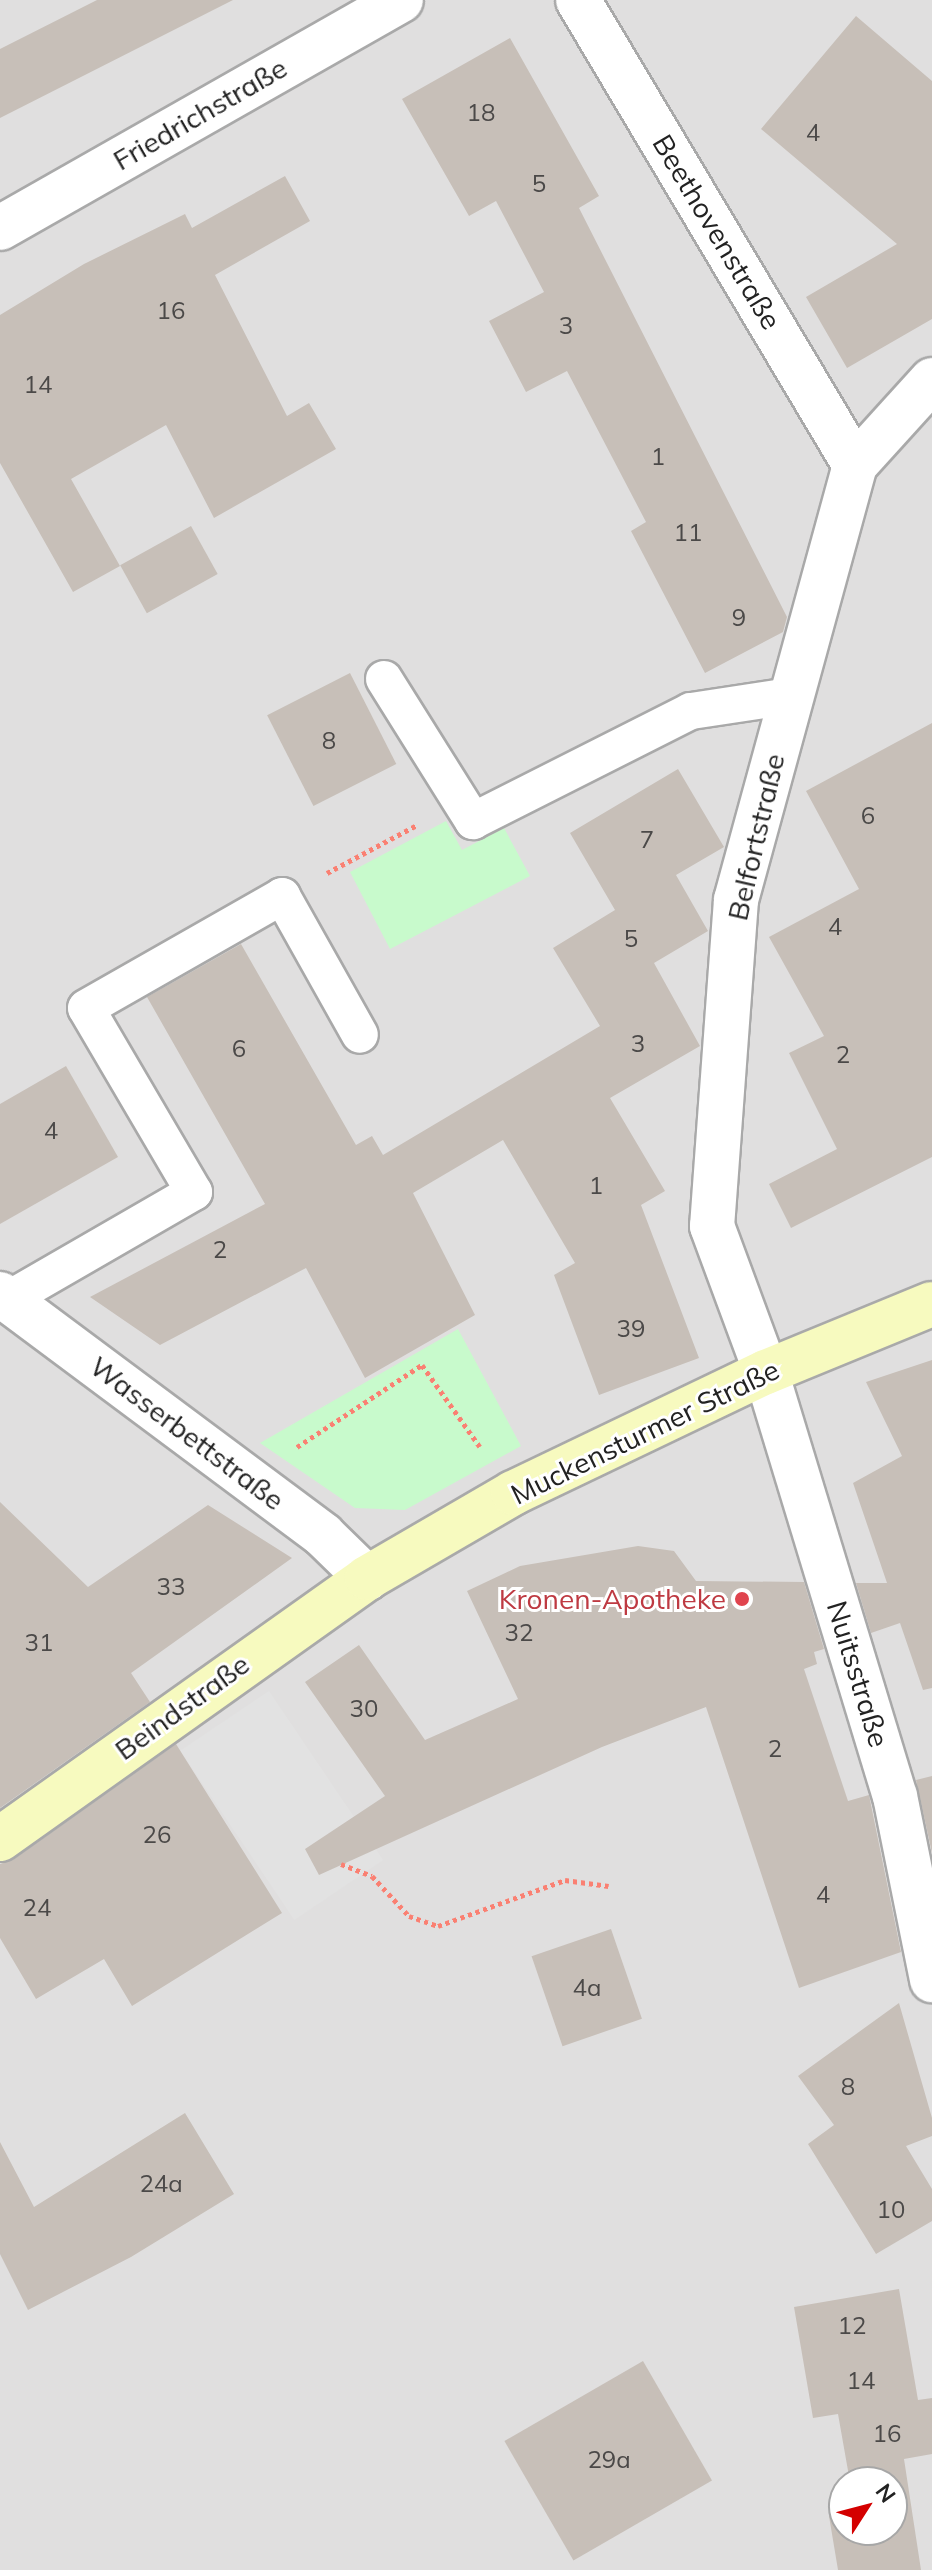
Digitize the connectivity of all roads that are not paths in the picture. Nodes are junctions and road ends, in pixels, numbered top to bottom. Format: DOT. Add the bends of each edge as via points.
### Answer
graph roads {
  1 [pos="401,0"];
  2 [pos="578,0"];
  3 [pos="0,228"];
  4 [pos="932,380"];
  5 [pos="855,465"];
  6 [pos="384,679"];
  7 [pos="790,696"];
  8 [pos="360,1035"];
  9 [pos="4,1297"];
  10 [pos="932,1304"];
  11 [pos="766,1372"];
  12 [pos="367,1578"];
  13 [pos="0,1839"];
  14 [pos="932,1980"];
  1 -- 3 [label="street, Friedrichstraße"];
  2 -- 5 [label="street, Beethovenstraße"];
  4 -- 5 [label="street, Belfortstraße"];
  5 -- 7 [label="street, Belfortstraße"];
  6 -- 7 [label="lane" via="473,821 691,711"];
  7 -- 11 [label="street, Belfortstraße" via="736,900 712,1226"];
  8 -- 9 [label="lane" via="282,896 86,1008 194,1192"];
  9 -- 12 [label="street, Wasserbettstraße" via="323,1535"];
  10 -- 11 [label="main road, Muckensturmer Straße"];
  11 -- 12 [label="main road, Muckensturmer Straße" via="513,1493"];
  11 -- 14 [label="street, Nuitsstraße" via="895,1796"];
  12 -- 13 [label="main road, Beindstraße"];
}
